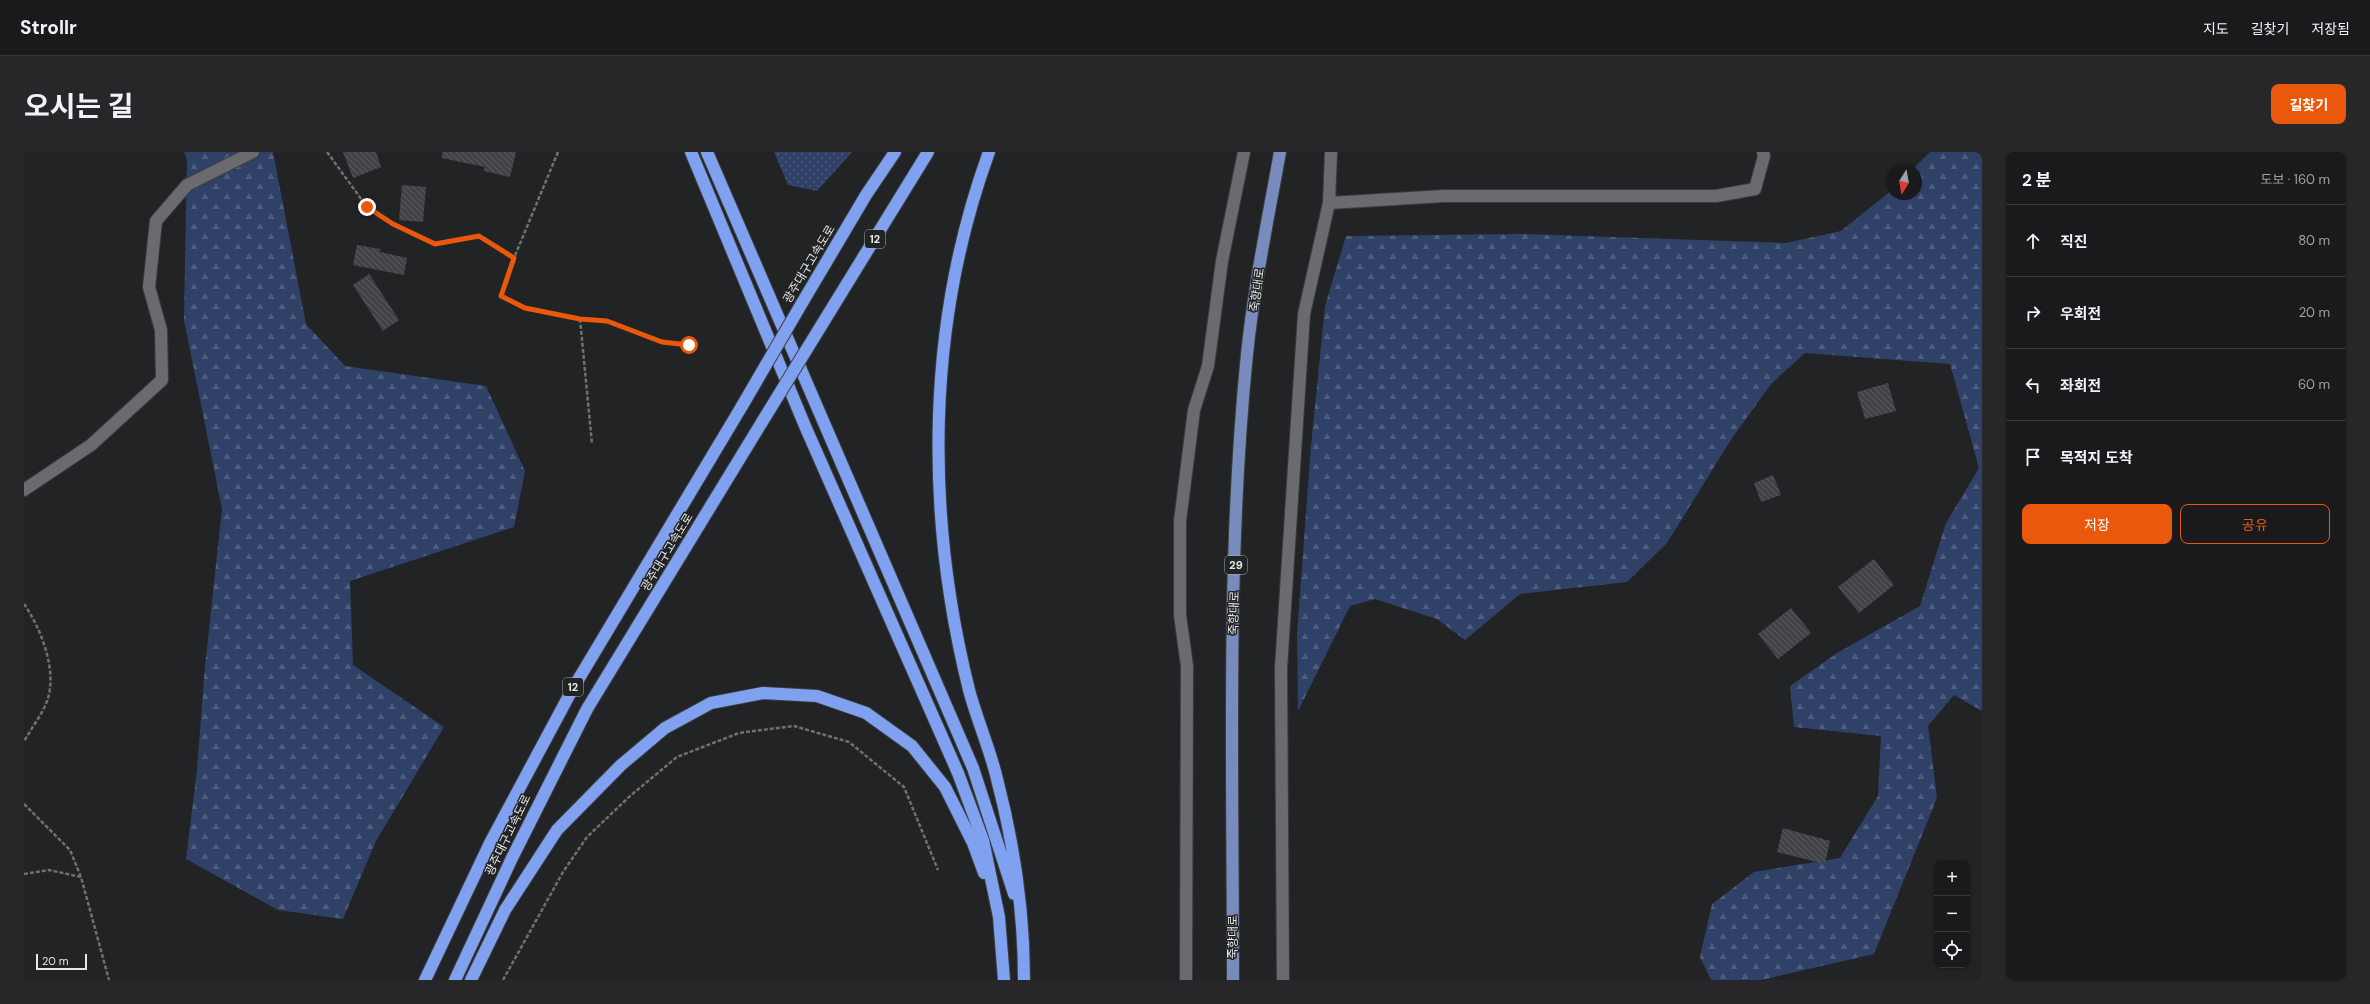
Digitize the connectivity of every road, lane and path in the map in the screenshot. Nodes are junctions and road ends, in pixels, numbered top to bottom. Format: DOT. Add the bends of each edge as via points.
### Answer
graph roads {
  1 [pos="253,152"];
  2 [pos="328,152"];
  3 [pos="558,152"];
  4 [pos="691,152"];
  5 [pos="707,152"];
  6 [pos="888,152"];
  7 [pos="896,152"];
  8 [pos="928,152"];
  9 [pos="988,152"];
  10 [pos="1244,152"];
  11 [pos="1280,152"];
  12 [pos="1331,152"];
  13 [pos="1763,152"];
  14 [pos="866,195"];
  15 [pos="1329,203"];
  16 [pos="514,258"];
  17 [pos="580,319"];
  18 [pos="689,345"];
  19 [pos="592,444"];
  20 [pos="24,490"];
  21 [pos="24,604"];
  22 [pos="24,742"];
  23 [pos="24,804"];
  24 [pos="938,870"];
  25 [pos="24,874"];
  26 [pos="81,877"];
  27 [pos="1019,912"];
  28 [pos="999,917"];
  29 [pos="109,980"];
  30 [pos="425,980"];
  31 [pos="455,980"];
  32 [pos="470,980"];
  33 [pos="503,980"];
  34 [pos="1004,980"];
  35 [pos="1024,980"];
  36 [pos="1186,980"];
  37 [pos="1233,980"];
  38 [pos="1283,980"];
  1 -- 20 [label="street" via="187,185 156,221 149,287 161,330 162,380 91,445"];
  2 -- 16 [label="path" via="367,207 393,224 435,244 479,236"];
  3 -- 16 [label="path"];
  4 -- 28 [label="highway" via="802,419 958,774 983,840"];
  5 -- 27 [label="highway" via="973,768"];
  6 -- 14 [label="highway"];
  7 -- 14 [label="highway, 광주대구고속도로 / 12"];
  8 -- 31 [label="highway, 광주대구고속도로 / 12, bridge" via="587,709 512,858"];
  9 -- 27 [label="highway" via="961,242 949,312 939,384 938,467 944,556 955,625 970,692 997,778 1016,865"];
  10 -- 36 [label="street" via="1222,261 1208,366 1194,410 1180,521 1180,615 1187,666"];
  11 -- 37 [label="main road, 죽향대로 / 29" via="1248,353 1239,476 1233,626"];
  12 -- 15 [label="street"];
  13 -- 15 [label="street" via="1755,189 1716,196 1444,196"];
  14 -- 30 [label="highway, 광주대구고속도로 / 12, bridge" via="572,690 490,843"];
  15 -- 38 [label="street" via="1304,314 1281,668"];
  16 -- 17 [label="path" via="501,296 525,308"];
  17 -- 18 [label="path" via="607,321 662,342"];
  17 -- 19 [label="path"];
  21 -- 22 [label="path" via="45,646 51,680 47,701"];
  23 -- 26 [label="path" via="70,850"];
  24 -- 33 [label="path" via="904,787 850,742 794,726 739,734 677,757 630,796 587,837 563,872"];
  25 -- 26 [label="path" via="49,870"];
  26 -- 29 [label="path"];
  27 -- 35 [label="highway" via="1024,948"];
  28 -- 32 [label="highway" via="973,843 948,794 912,746 866,713 817,696 764,693 711,703 665,728 621,765 557,830 506,910"];
  28 -- 34 [label="highway"];
}
